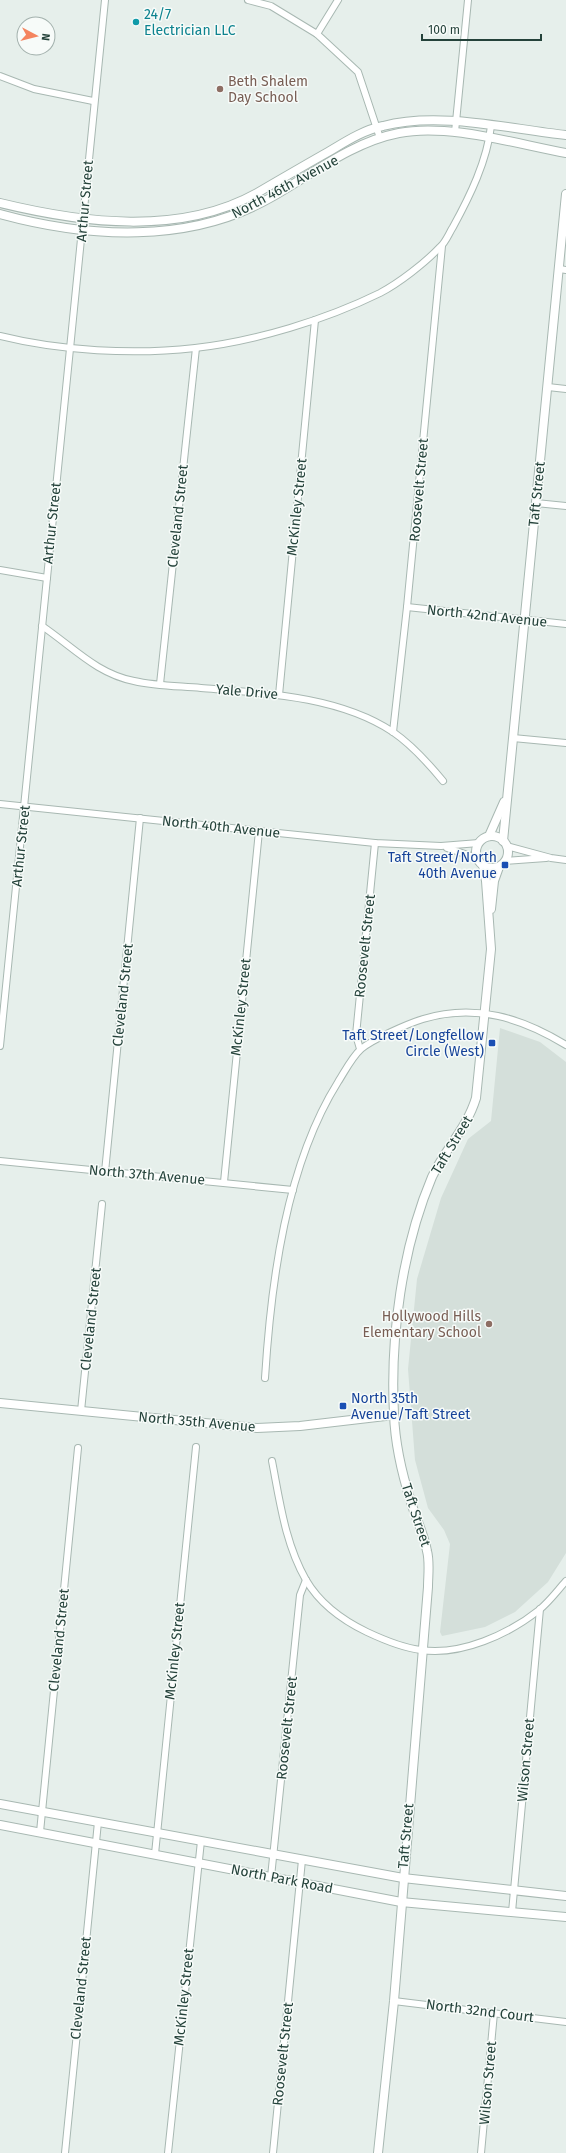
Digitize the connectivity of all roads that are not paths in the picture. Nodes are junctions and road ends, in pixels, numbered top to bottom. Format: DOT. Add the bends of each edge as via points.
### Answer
graph roads {
  1 [pos="105,0"];
  2 [pos="248,0"];
  3 [pos="338,0"];
  4 [pos="468,0"];
  5 [pos="317,34"];
  6 [pos="0,76"];
  7 [pos="93,102"];
  8 [pos="456,122"];
  9 [pos="491,126"];
  10 [pos="377,127"];
  11 [pos="455,132"];
  12 [pos="566,135"];
  13 [pos="380,138"];
  14 [pos="490,138"];
  15 [pos="566,153"];
  16 [pos="566,194"];
  17 [pos="0,203"];
  18 [pos="0,214"];
  19 [pos="83,219"];
  20 [pos="82,229"];
  21 [pos="442,246"];
  22 [pos="563,270"];
  23 [pos="315,320"];
  24 [pos="0,336"];
  25 [pos="70,347"];
  26 [pos="196,348"];
  27 [pos="548,387"];
  28 [pos="566,389"];
  29 [pos="536,503"];
  30 [pos="566,506"];
  31 [pos="0,570"];
  32 [pos="47,578"];
  33 [pos="408,607"];
  34 [pos="525,620"];
  35 [pos="566,624"];
  36 [pos="42,626"];
  37 [pos="160,684"];
  38 [pos="279,695"];
  39 [pos="393,732"];
  40 [pos="513,738"];
  41 [pos="566,743"];
  42 [pos="443,780"];
  43 [pos="508,794"];
  44 [pos="0,804"];
  45 [pos="25,807"];
  46 [pos="140,818"];
  47 [pos="259,832"];
  48 [pos="489,836"];
  49 [pos="375,842"];
  50 [pos="479,843"];
  51 [pos="505,843"];
  52 [pos="442,846"];
  53 [pos="477,858"];
  54 [pos="551,858"];
  55 [pos="566,860"];
  56 [pos="506,861"];
  57 [pos="483,866"];
  58 [pos="499,867"];
  59 [pos="490,918"];
  60 [pos="485,1013"];
  61 [pos="0,1046"];
  62 [pos="566,1046"];
  63 [pos="360,1049"];
  64 [pos="0,1161"];
  65 [pos="105,1172"];
  66 [pos="224,1182"];
  67 [pos="293,1190"];
  68 [pos="102,1204"];
  69 [pos="265,1378"];
  70 [pos="0,1403"];
  71 [pos="82,1410"];
  72 [pos="394,1415"];
  73 [pos="196,1447"];
  74 [pos="78,1448"];
  75 [pos="272,1461"];
  76 [pos="306,1580"];
  77 [pos="566,1582"];
  78 [pos="540,1609"];
  79 [pos="422,1651"];
  80 [pos="0,1804"];
  81 [pos="42,1812"];
  82 [pos="98,1822"];
  83 [pos="0,1825"];
  84 [pos="40,1832"];
  85 [pos="157,1833"];
  86 [pos="200,1841"];
  87 [pos="96,1843"];
  88 [pos="155,1854"];
  89 [pos="274,1856"];
  90 [pos="302,1860"];
  91 [pos="198,1863"];
  92 [pos="271,1877"];
  93 [pos="403,1878"];
  94 [pos="300,1882"];
  95 [pos="514,1891"];
  96 [pos="566,1896"];
  97 [pos="401,1902"];
  98 [pos="512,1912"];
  99 [pos="566,1917"];
  100 [pos="394,2000"];
  101 [pos="494,2013"];
  102 [pos="566,2022"];
  103 [pos="65,2153"];
  104 [pos="168,2153"];
  105 [pos="273,2153"];
  106 [pos="378,2153"];
  107 [pos="481,2153"];
  1 -- 7 [label="street, Arthur Street"];
  2 -- 5 [label="street" via="271,6"];
  3 -- 5 [label="street"];
  4 -- 8 [label="street"];
  5 -- 10 [label="street" via="358,72"];
  6 -- 7 [label="street" via="34,89"];
  7 -- 19 [label="street, Arthur Street"];
  8 -- 9 [label="street, North 46th Avenue"];
  8 -- 10 [label="street, North 46th Avenue" via="411,120"];
  8 -- 11 [label="street"];
  9 -- 12 [label="street, North 46th Avenue"];
  9 -- 14 [label="street"];
  10 -- 13 [label="street"];
  10 -- 19 [label="street, North 46th Avenue" via="343,143 255,194 215,211 158,220"];
  11 -- 13 [label="street, North 46th Avenue" via="414,131"];
  11 -- 14 [label="street, North 46th Avenue"];
  13 -- 20 [label="street, North 46th Avenue" via="346,154 258,204 218,221 176,230 132,232"];
  14 -- 15 [label="street, North 46th Avenue"];
  14 -- 21 [label="street" via="469,199"];
  16 -- 22 [label="street, Taft Street"];
  17 -- 19 [label="street, North 46th Avenue"];
  18 -- 20 [label="street, North 46th Avenue"];
  19 -- 20 [label="street, Arthur Street"];
  20 -- 25 [label="street, Arthur Street"];
  21 -- 23 [label="street" via="419,266 381,292"];
  21 -- 33 [label="street, Roosevelt Street"];
  22 -- 27 [label="street, Taft Street"];
  23 -- 26 [label="street" via="259,336"];
  23 -- 38 [label="street, McKinley Street"];
  24 -- 25 [label="street"];
  25 -- 26 [label="street" via="121,351"];
  25 -- 32 [label="street, Arthur Street"];
  26 -- 37 [label="street, Cleveland Street"];
  27 -- 28 [label="street"];
  27 -- 29 [label="street, Taft Street"];
  29 -- 30 [label="street"];
  29 -- 34 [label="street, Taft Street"];
  31 -- 32 [label="street"];
  32 -- 36 [label="street, Arthur Street"];
  33 -- 34 [label="street, North 42nd Avenue"];
  33 -- 39 [label="street, Roosevelt Street"];
  34 -- 35 [label="street, North 42nd Avenue"];
  34 -- 40 [label="street, Taft Street"];
  36 -- 37 [label="street, Yale Drive" via="103,671 134,681"];
  36 -- 45 [label="street, Arthur Street"];
  37 -- 38 [label="street, Yale Drive"];
  38 -- 39 [label="street, Yale Drive" via="326,704 360,716"];
  39 -- 42 [label="street, Yale Drive"];
  40 -- 41 [label="street"];
  40 -- 43 [label="street, Taft Street"];
  43 -- 48 [label="street, Taft Street"];
  43 -- 51 [label="street, Taft Street"];
  44 -- 45 [label="street, North 40th Avenue"];
  45 -- 46 [label="street, North 40th Avenue"];
  45 -- 61 [label="street, Arthur Street"];
  46 -- 47 [label="street, North 40th Avenue"];
  46 -- 65 [label="street, Cleveland Street"];
  47 -- 49 [label="street, North 40th Avenue"];
  47 -- 66 [label="street, McKinley Street"];
  48 -- 50 [label="street"];
  48 -- 51 [label="street" via="497,836"];
  49 -- 52 [label="street, North 40th Avenue"];
  49 -- 63 [label="street, Roosevelt Street" via="356,1035"];
  50 -- 52 [label="street, North 40th Avenue"];
  50 -- 53 [label="street" via="476,850"];
  51 -- 54 [label="street"];
  51 -- 56 [label="street" via="508,853"];
  52 -- 53 [label="street, North 40th Avenue"];
  53 -- 57 [label="street"];
  54 -- 55 [label="street"];
  54 -- 56 [label="street"];
  56 -- 58 [label="street"];
  57 -- 58 [label="street"];
  57 -- 59 [label="street, Taft Street"];
  58 -- 59 [label="street, Taft Street" via="494,881"];
  59 -- 60 [label="street, Taft Street" via="491,949"];
  60 -- 62 [label="street" via="527,1024"];
  60 -- 63 [label="street" via="436,1015 407,1024"];
  60 -- 72 [label="street, Taft Street" via="479,1081 472,1112 440,1160 432,1178 424,1198 404,1273 394,1345"];
  63 -- 67 [label="street" via="331,1094 313,1134"];
  64 -- 65 [label="street, North 37th Avenue"];
  65 -- 66 [label="street, North 37th Avenue"];
  66 -- 67 [label="street, North 37th Avenue"];
  67 -- 69 [label="street" via="275,1272"];
  68 -- 71 [label="street, Cleveland Street"];
  70 -- 71 [label="street, North 35th Avenue"];
  71 -- 72 [label="street, North 35th Avenue" via="257,1428 300,1426"];
  72 -- 79 [label="street, Taft Street" via="402,1472 428,1553 428,1587"];
  73 -- 85 [label="street, McKinley Street"];
  74 -- 81 [label="street, Cleveland Street"];
  75 -- 76 [label="street" via="283,1524"];
  76 -- 79 [label="street" via="318,1598 356,1627 385,1641"];
  76 -- 89 [label="street, Roosevelt Street" via="300,1595"];
  77 -- 78 [label="street"];
  78 -- 79 [label="street" via="503,1634 480,1643"];
  78 -- 95 [label="street, Wilson Street"];
  79 -- 93 [label="street, Taft Street"];
  80 -- 81 [label="street, North Park Road"];
  81 -- 82 [label="street, North Park Road"];
  81 -- 84 [label="street, Cleveland Street"];
  82 -- 85 [label="street, North Park Road"];
  82 -- 87 [label="street, Cleveland Street"];
  83 -- 84 [label="street, North Park Road"];
  84 -- 87 [label="street, North Park Road"];
  85 -- 86 [label="street, North Park Road"];
  85 -- 88 [label="street, McKinley Street"];
  86 -- 89 [label="street, North Park Road"];
  86 -- 91 [label="street, McKinley Street"];
  87 -- 88 [label="street, North Park Road"];
  87 -- 103 [label="street, Cleveland Street"];
  88 -- 91 [label="street, North Park Road"];
  89 -- 90 [label="street, North Park Road"];
  89 -- 92 [label="street, Roosevelt Street"];
  90 -- 93 [label="street, North Park Road"];
  90 -- 94 [label="street, Roosevelt Street"];
  91 -- 92 [label="street, North Park Road"];
  91 -- 104 [label="street, McKinley Street"];
  92 -- 94 [label="street, North Park Road"];
  93 -- 95 [label="street, North Park Road"];
  93 -- 97 [label="street, Taft Street"];
  94 -- 97 [label="street, North Park Road"];
  94 -- 105 [label="street, Roosevelt Street"];
  95 -- 96 [label="street, North Park Road"];
  95 -- 98 [label="street, Wilson Street"];
  97 -- 98 [label="street, North Park Road"];
  97 -- 100 [label="street, Taft Street"];
  98 -- 99 [label="street, North Park Road"];
  100 -- 101 [label="street, North 32nd Court"];
  100 -- 106 [label="street, Taft Street"];
  101 -- 102 [label="street, North 32nd Court"];
  101 -- 107 [label="street, Wilson Street"];
}
